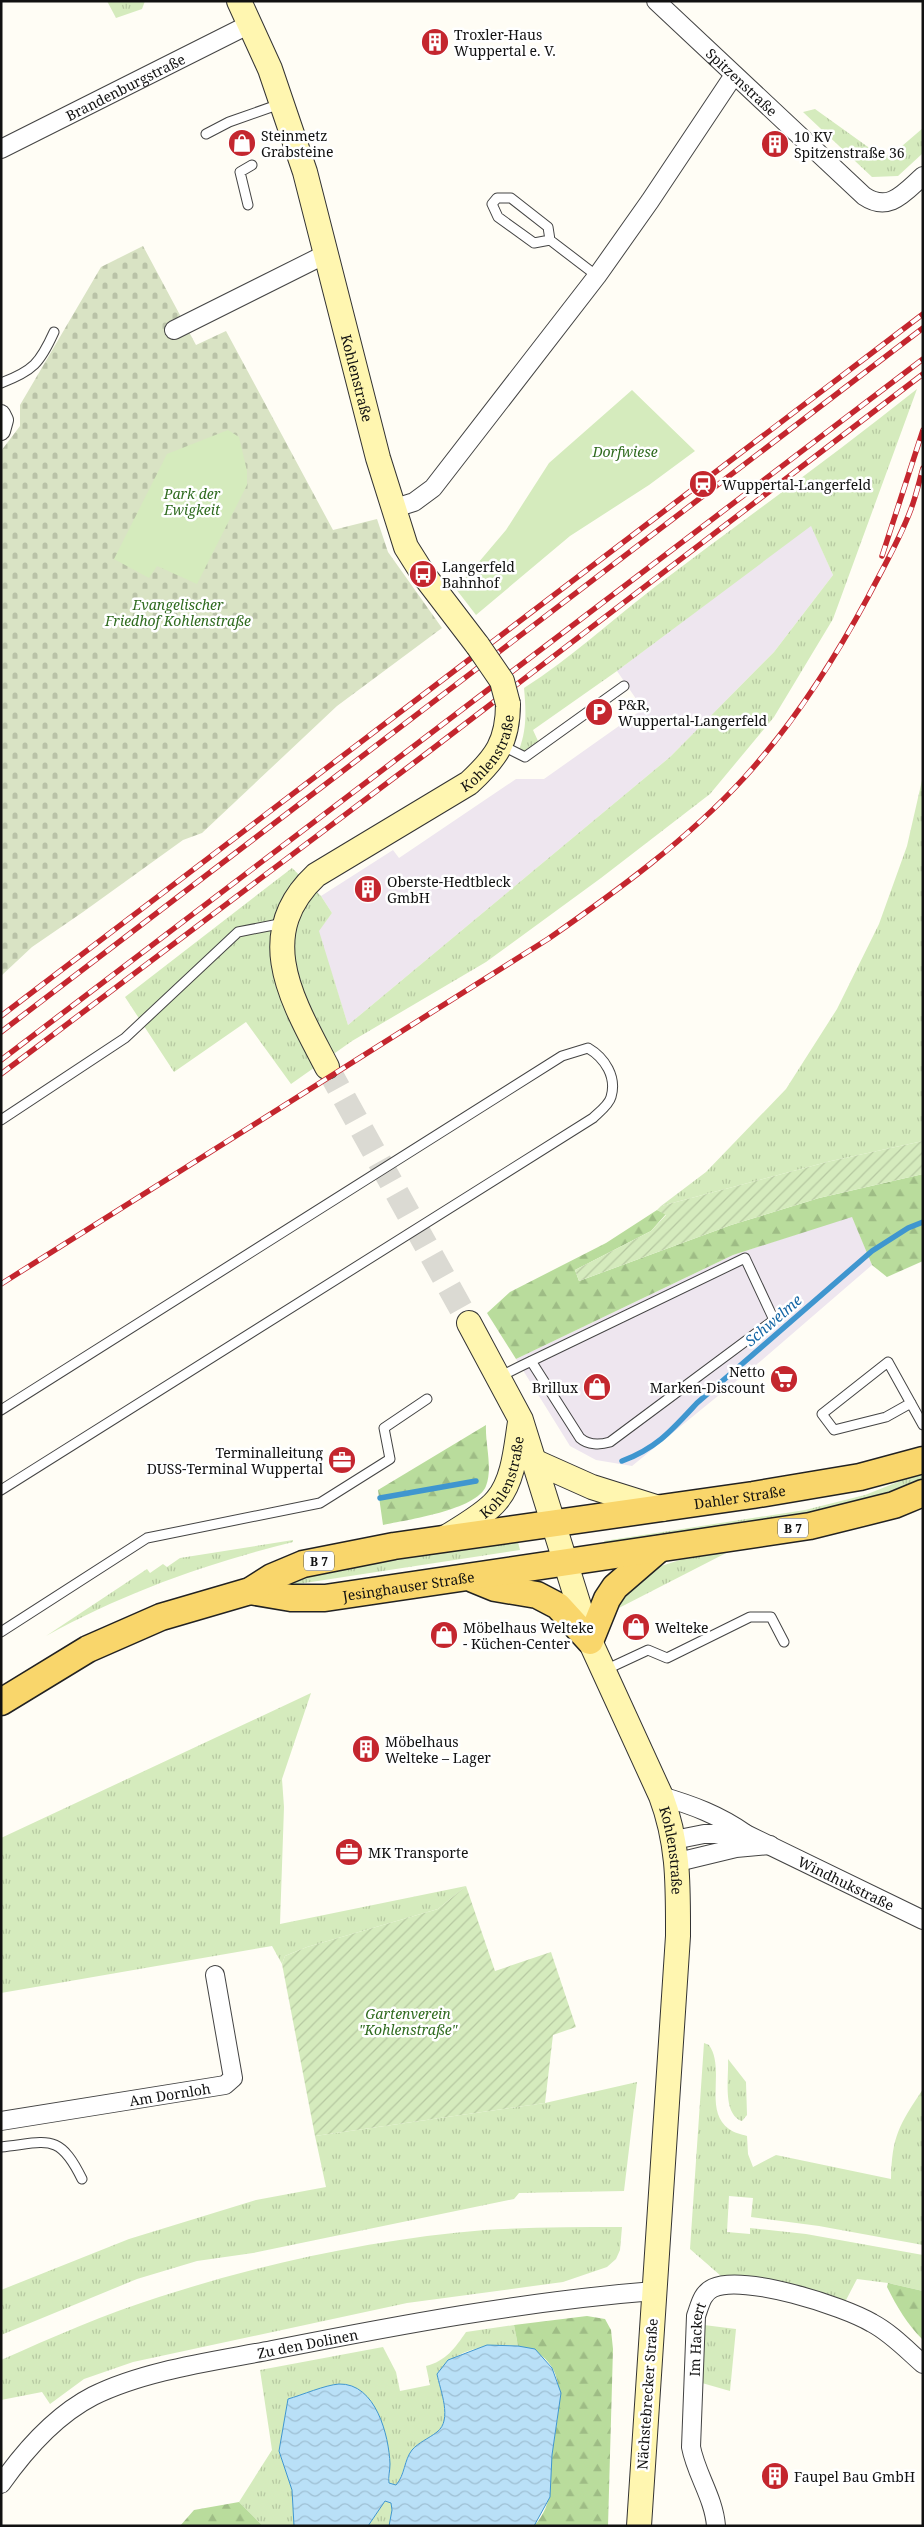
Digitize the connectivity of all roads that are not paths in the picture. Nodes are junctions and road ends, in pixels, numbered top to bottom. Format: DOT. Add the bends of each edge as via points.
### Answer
graph roads {
  1 [pos="240,1"];
  2 [pos="656,1"];
  3 [pos="250,24"];
  4 [pos="734,75"];
  5 [pos="282,103"];
  6 [pos="206,134"];
  7 [pos="1,150"];
  8 [pos="252,165"];
  9 [pos="923,176"];
  10 [pos="248,205"];
  11 [pos="550,240"];
  12 [pos="326,254"];
  13 [pos="597,276"];
  14 [pos="174,330"];
  15 [pos="54,332"];
  16 [pos="1,383"];
  17 [pos="392,509"];
  18 [pos="624,686"];
  19 [pos="501,745"];
  20 [pos="284,923"];
  21 [pos="327,1067"];
  22 [pos="1,1120"];
  23 [pos="469,1323"];
  24 [pos="531,1361"];
  25 [pos="498,1378"];
  26 [pos="427,1399"];
  27 [pos="911,1403"];
  28 [pos="1,1410"];
  29 [pos="521,1420"];
  30 [pos="923,1425"];
  31 [pos="923,1460"];
  32 [pos="536,1462"];
  33 [pos="1,1490"];
  34 [pos="923,1493"];
  35 [pos="662,1509"];
  36 [pos="554,1524"];
  37 [pos="443,1539"];
  38 [pos="660,1548"];
  39 [pos="566,1563"];
  40 [pos="467,1577"];
  41 [pos="250,1591"];
  42 [pos="1,1632"];
  43 [pos="590,1641"];
  44 [pos="784,1642"];
  45 [pos="604,1670"];
  46 [pos="1,1702"];
  47 [pos="661,1796"];
  48 [pos="746,1834"];
  49 [pos="770,1845"];
  50 [pos="676,1851"];
  51 [pos="923,1920"];
  52 [pos="215,1974"];
  53 [pos="1,2121"];
  54 [pos="1,2147"];
  55 [pos="82,2179"];
  56 [pos="656,2263"];
  57 [pos="654,2291"];
  58 [pos="923,2364"];
  59 [pos="1,2484"];
  60 [pos="639,2526"];
  61 [pos="716,2526"];
  1 -- 3 [label="street, Kohlenstraße"];
  2 -- 4 [label="street, Spitzenstraße"];
  3 -- 5 [label="street, Kohlenstraße"];
  3 -- 7 [label="street, Brandenburgstraße"];
  4 -- 9 [label="street, Spitzenstraße" via="870,201 892,202"];
  4 -- 13 [label="street"];
  5 -- 6 [label="lane"];
  5 -- 12 [label="street, Kohlenstraße"];
  8 -- 10 [label="lane" via="240,172"];
  11 -- 11 [label="lane" via="548,226 511,198 497,198 492,204 498,216 534,243"];
  11 -- 13 [label="lane"];
  12 -- 14 [label="street"];
  12 -- 17 [label="street, Kohlenstraße"];
  13 -- 17 [label="street" via="433,488 414,502"];
  15 -- 16 [label="lane" via="43,356 33,368"];
  17 -- 19 [label="street, Kohlenstraße, bridge" via="406,547 423,574 502,681 508,704 508,722"];
  18 -- 19 [label="lane" via="525,757"];
  19 -- 20 [label="street, Kohlenstraße" via="494,758 469,783 316,875 297,896"];
  20 -- 21 [label="street, Kohlenstraße" via="280,951 285,974 298,1010"];
  20 -- 22 [label="lane" via="238,932 125,1038"];
  23 -- 25 [label="street, Kohlenstraße"];
  24 -- 24 [label="lane" via="580,1438 584,1442 601,1445 610,1442 774,1320 744,1258"];
  24 -- 25 [label="lane"];
  25 -- 29 [label="street, Kohlenstraße"];
  26 -- 42 [label="lane" via="384,1428 390,1459 320,1503 147,1538"];
  27 -- 27 [label="lane" via="888,1362 822,1414 834,1430 886,1417"];
  27 -- 30 [label="lane"];
  28 -- 33 [label="lane" via="562,1056 588,1048 600,1055 612,1077 611,1099 593,1118"];
  29 -- 32 [label="street, Kohlenstraße"];
  29 -- 37 [label="street, Kohlenstraße" via="512,1465 497,1501"];
  31 -- 35 [label="main road, Dahler Straße / B 7" via="860,1477"];
  32 -- 35 [label="street" via="592,1487"];
  32 -- 36 [label="street, Kohlenstraße"];
  34 -- 38 [label="main road, B 7" via="886,1507 810,1526"];
  35 -- 36 [label="main road, Dahler Straße / B 7"];
  36 -- 37 [label="main road, Jesinghauser Straße / B 7"];
  36 -- 39 [label="street, Kohlenstraße"];
  37 -- 41 [label="main road, Jesinghauser Straße / B 7" via="303,1564"];
  38 -- 39 [label="main road, B 7"];
  38 -- 43 [label="main road" via="615,1587"];
  39 -- 40 [label="main road, Jesinghauser Straße / B 7"];
  39 -- 43 [label="street, Kohlenstraße"];
  40 -- 41 [label="main road, Jesinghauser Straße / B 7" via="325,1598 292,1598"];
  40 -- 43 [label="main road" via="495,1588 537,1596 558,1606"];
  41 -- 46 [label="main road, Jesinghauser Straße / B 7" via="161,1618 88,1649"];
  43 -- 45 [label="street, Kohlenstraße"];
  44 -- 45 [label="lane" via="771,1617 750,1617 667,1658 648,1650"];
  45 -- 47 [label="street, Kohlenstraße"];
  47 -- 48 [label="street, Windhukstraße" via="703,1808"];
  47 -- 50 [label="street, Kohlenstraße"];
  48 -- 49 [label="street, Windhukstraße"];
  48 -- 50 [label="street, Windhukstraße" via="704,1834"];
  49 -- 50 [label="street"];
  49 -- 51 [label="street, Windhukstraße"];
  50 -- 56 [label="street, Kohlenstraße" via="678,1936"];
  52 -- 53 [label="street, Am Dornloh" via="233,2078 225,2085"];
  54 -- 55 [label="lane" via="47,2142 61,2147 71,2156"];
  56 -- 57 [label="street, Nächstebrecker Straße"];
  57 -- 59 [label="street, Zu den Dolinen" via="447,2316 201,2364 122,2383 67,2412 37,2439"];
  57 -- 60 [label="street, Nächstebrecker Straße"];
  58 -- 61 [label="street, Im Hackert" via="873,2323 842,2309 782,2291 722,2284 711,2288 703,2296 696,2316 691,2447"];
}
